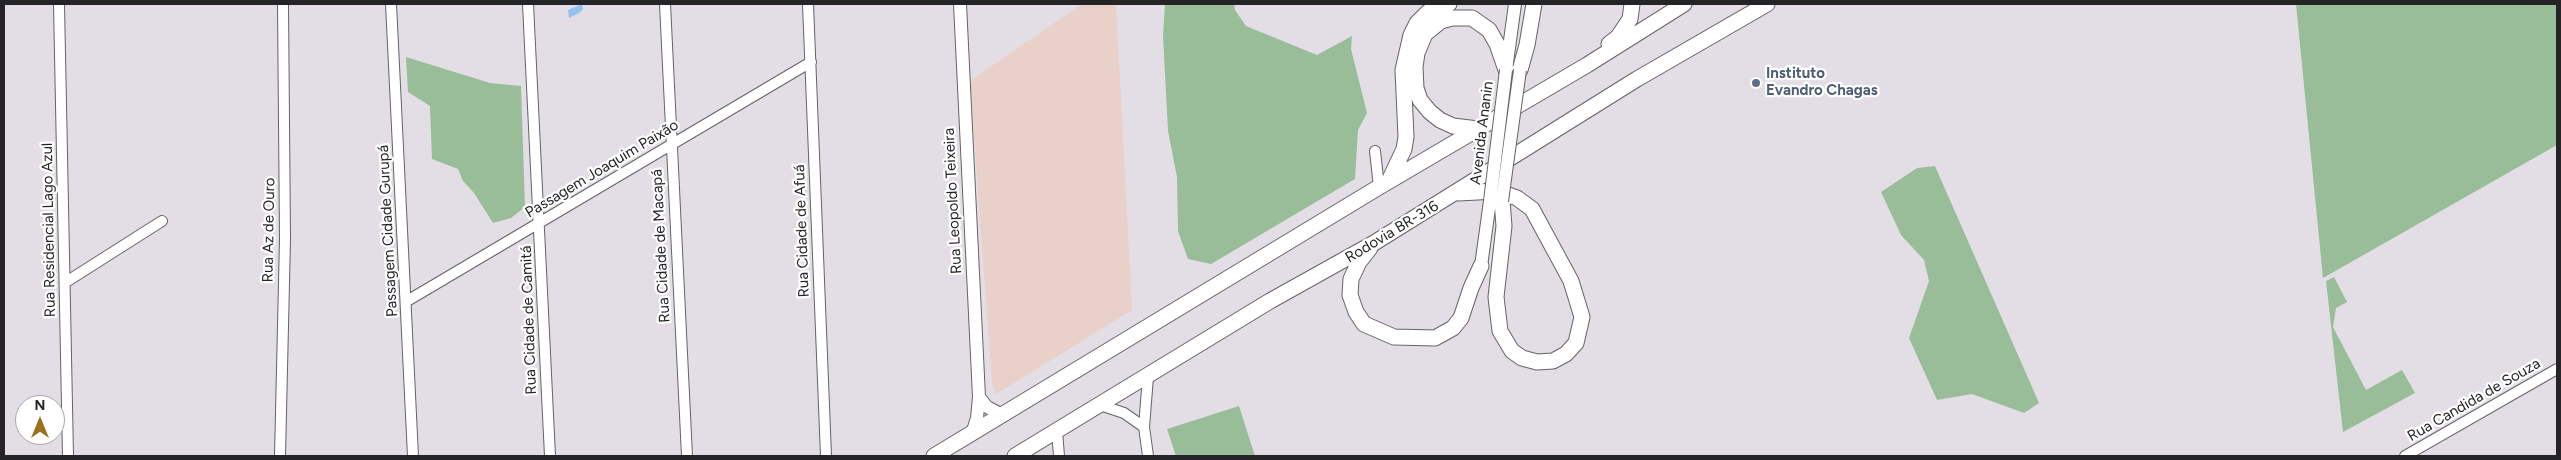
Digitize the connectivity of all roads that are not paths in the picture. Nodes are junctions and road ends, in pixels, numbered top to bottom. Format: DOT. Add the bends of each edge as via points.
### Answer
graph roads {
  1 [pos="58,4"];
  2 [pos="283,4"];
  3 [pos="391,4"];
  4 [pos="528,4"];
  5 [pos="665,4"];
  6 [pos="808,4"];
  7 [pos="960,4"];
  8 [pos="1449,4"];
  9 [pos="1515,4"];
  10 [pos="1529,4"];
  11 [pos="1534,4"];
  12 [pos="1632,4"];
  13 [pos="1684,4"];
  14 [pos="1767,4"];
  15 [pos="811,62"];
  16 [pos="1587,65"];
  17 [pos="1513,70"];
  18 [pos="1478,129"];
  19 [pos="671,146"];
  20 [pos="1375,151"];
  21 [pos="1384,184"];
  22 [pos="1456,193"];
  23 [pos="1496,201"];
  24 [pos="162,220"];
  25 [pos="540,223"];
  26 [pos="1374,243"];
  27 [pos="1481,266"];
  28 [pos="66,282"];
  29 [pos="407,301"];
  30 [pos="2557,369"];
  31 [pos="1148,376"];
  32 [pos="979,397"];
  33 [pos="1100,405"];
  34 [pos="1002,415"];
  35 [pos="1144,427"];
  36 [pos="1056,431"];
  37 [pos="972,434"];
  38 [pos="68,456"];
  39 [pos="280,456"];
  40 [pos="412,456"];
  41 [pos="550,456"];
  42 [pos="688,456"];
  43 [pos="826,456"];
  44 [pos="934,456"];
  45 [pos="1015,456"];
  46 [pos="1059,456"];
  47 [pos="1148,456"];
  48 [pos="2405,456"];
  1 -- 28 [label="street, Rua Residencial Lago Azul"];
  2 -- 39 [label="street, Rua Az de Ouro" via="285,239"];
  3 -- 29 [label="street, Passagem Cidade Gurupá"];
  4 -- 25 [label="street, Rua Cidade de Camitá"];
  5 -- 19 [label="street, Rua Cidade de Macapá"];
  6 -- 15 [label="street, Rua Cidade de Afuá"];
  7 -- 32 [label="main road, Rua Leopoldo Teixeira"];
  8 -- 21 [label="highway" via="1428,12 1411,35 1403,70 1405,143"];
  9 -- 17 [label="main road, Avenida Ananin"];
  10 -- 17 [label="main road, Avenida Ananin"];
  11 -- 17 [label="highway" via="1528,45"];
  12 -- 16 [label="highway" via="1630,19 1618,37"];
  13 -- 16 [label="highway"];
  14 -- 22 [label="highway, Rodovia BR-316" via="1637,79"];
  15 -- 19 [label="street, Passagem Joaquim Paixão"];
  15 -- 43 [label="street, Rua Cidade de Afuá"];
  16 -- 18 [label="highway"];
  17 -- 18 [label="highway" via="1489,30 1472,18 1441,21 1425,34 1415,67 1420,100 1440,120 1453,126"];
  17 -- 23 [label="main road, Avenida Ananin, bridge"];
  18 -- 21 [label="highway"];
  19 -- 25 [label="street, Passagem Joaquim Paixão"];
  19 -- 42 [label="street, Rua Cidade de Macapá"];
  20 -- 21 [label="street"];
  21 -- 34 [label="highway"];
  22 -- 23 [label="highway" via="1497,191 1517,198 1532,210 1571,281 1582,318 1576,343 1553,361 1529,361 1516,355 1500,331 1496,298 1504,226"];
  22 -- 26 [label="highway, Rodovia BR-316"];
  23 -- 27 [label="main road, Avenida Ananin"];
  24 -- 28 [label="street"];
  25 -- 29 [label="street, Passagem Joaquim Paixão"];
  25 -- 41 [label="street, Rua Cidade de Camitá"];
  26 -- 27 [label="highway" via="1351,279 1350,295 1364,324 1394,337 1435,338 1453,328 1461,318"];
  26 -- 31 [label="highway, Rodovia BR-316" via="1270,301"];
  28 -- 38 [label="street, Rua Residencial Lago Azul"];
  29 -- 40 [label="street, Passagem Cidade Gurupá"];
  30 -- 48 [label="street, Rua Candida de Souza"];
  31 -- 33 [label="highway, Rodovia BR-316"];
  31 -- 35 [label="street"];
  32 -- 34 [label="main road" via="987,408"];
  32 -- 37 [label="main road, Rua Leopoldo Teixeira"];
  33 -- 35 [label="street" via="1124,414"];
  33 -- 36 [label="highway, Rodovia BR-316"];
  34 -- 37 [label="highway"];
  35 -- 47 [label="street"];
  36 -- 45 [label="highway, Rodovia BR-316"];
  36 -- 46 [label="street"];
  37 -- 44 [label="highway"];
}
